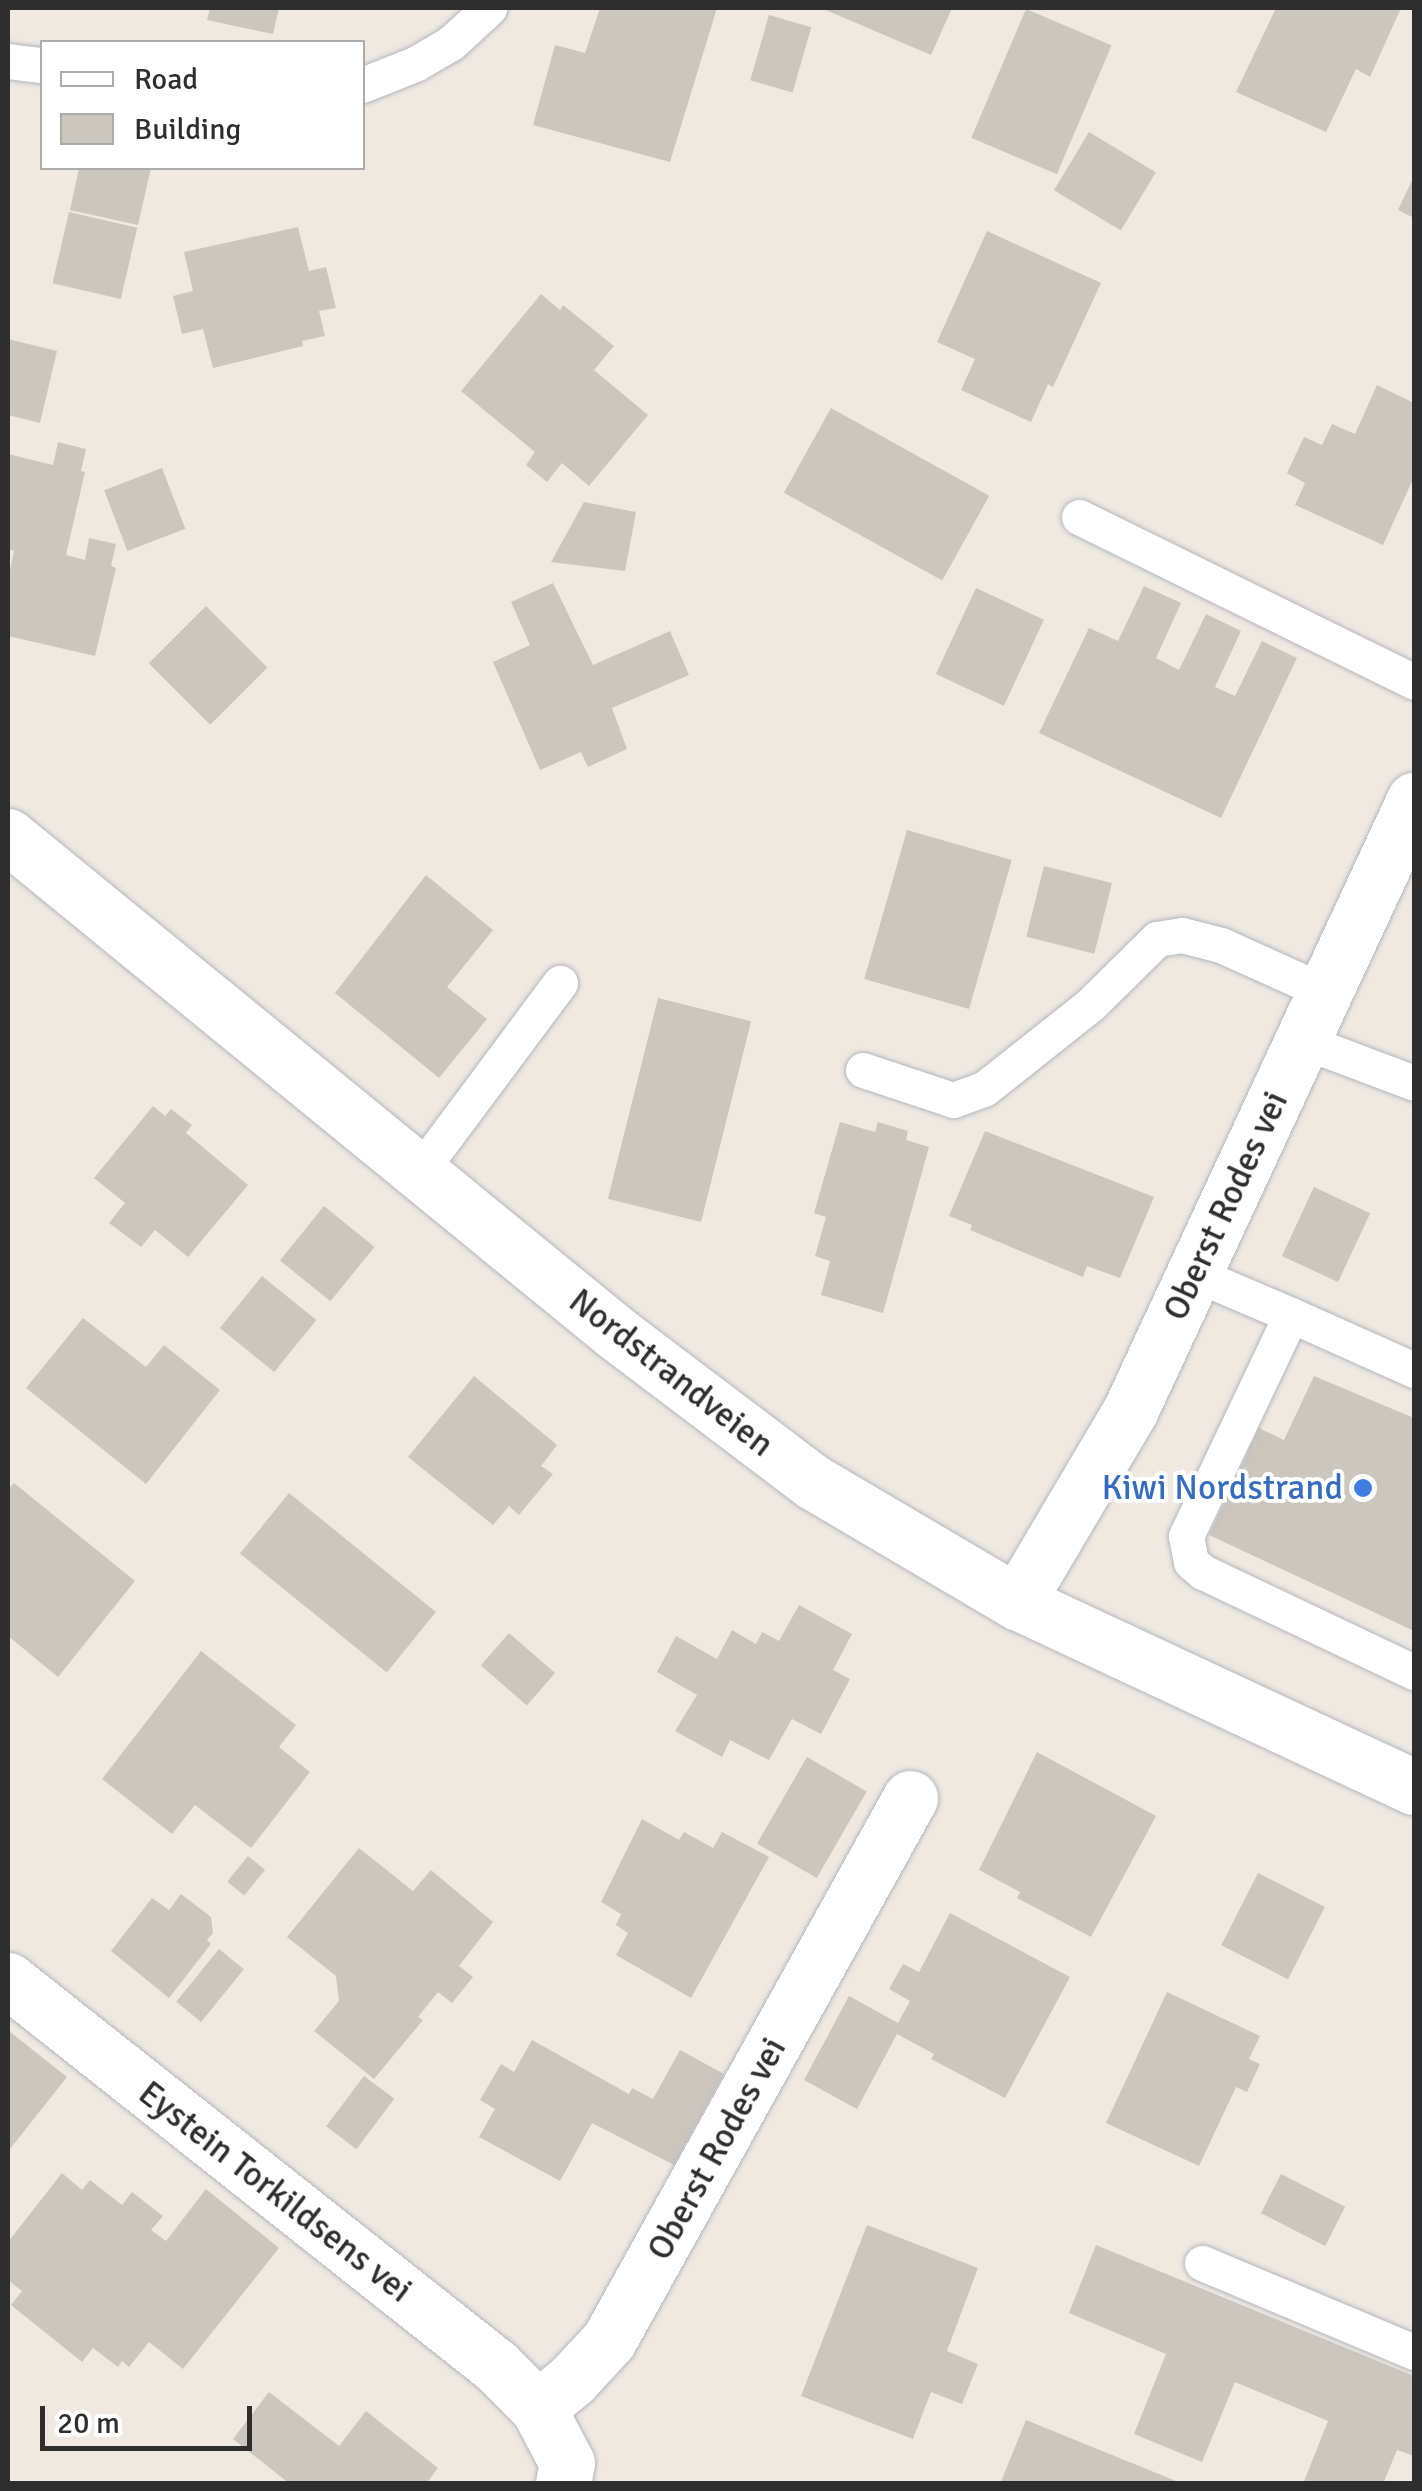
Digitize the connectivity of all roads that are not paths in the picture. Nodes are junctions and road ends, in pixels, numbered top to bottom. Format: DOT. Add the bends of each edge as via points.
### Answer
graph roads {
  1 [pos="489,8"];
  2 [pos="8,60"];
  3 [pos="40,65"];
  4 [pos="365,84"];
  5 [pos="1079,517"];
  6 [pos="1414,682"];
  7 [pos="1414,800"];
  8 [pos="8,836"];
  9 [pos="560,983"];
  10 [pos="1326,992"];
  11 [pos="1303,1041"];
  12 [pos="863,1070"];
  13 [pos="1414,1083"];
  14 [pos="418,1172"];
  15 [pos="1196,1274"];
  16 [pos="1291,1315"];
  17 [pos="1414,1370"];
  18 [pos="1017,1602"];
  19 [pos="1414,1672"];
  20 [pos="1412,1780"];
  21 [pos="910,1798"];
  22 [pos="8,1980"];
  23 [pos="1202,2264"];
  24 [pos="1414,2352"];
  25 [pos="538,2408"];
  26 [pos="563,2484"];
  1 -- 4 [label="lane" via="451,43"];
  2 -- 3 [label="lane"];
  5 -- 6 [label="lane"];
  7 -- 10 [label="street, Oberst Rodes vei"];
  8 -- 14 [label="street, Nordstrandveien"];
  9 -- 14 [label="lane"];
  10 -- 11 [label="street, Oberst Rodes vei"];
  10 -- 12 [label="lane" via="1221,945 1182,935 1157,939 1090,1006 984,1089 953,1100"];
  11 -- 13 [label="lane"];
  11 -- 15 [label="street, Oberst Rodes vei"];
  14 -- 18 [label="street, Nordstrandveien" via="750,1437 868,1516"];
  15 -- 16 [label="lane"];
  15 -- 18 [label="street, Oberst Rodes vei" via="1130,1411"];
  16 -- 17 [label="lane"];
  16 -- 19 [label="lane" via="1186,1536 1186,1550 1204,1572"];
  18 -- 20 [label="street, Nordstrandveien"];
  21 -- 25 [label="street, Oberst Rodes vei" via="609,2340"];
  22 -- 25 [label="street, Eystein Torkildsens vei" via="496,2366"];
  23 -- 24 [label="lane"];
  25 -- 26 [label="street" via="567,2463"];
}
